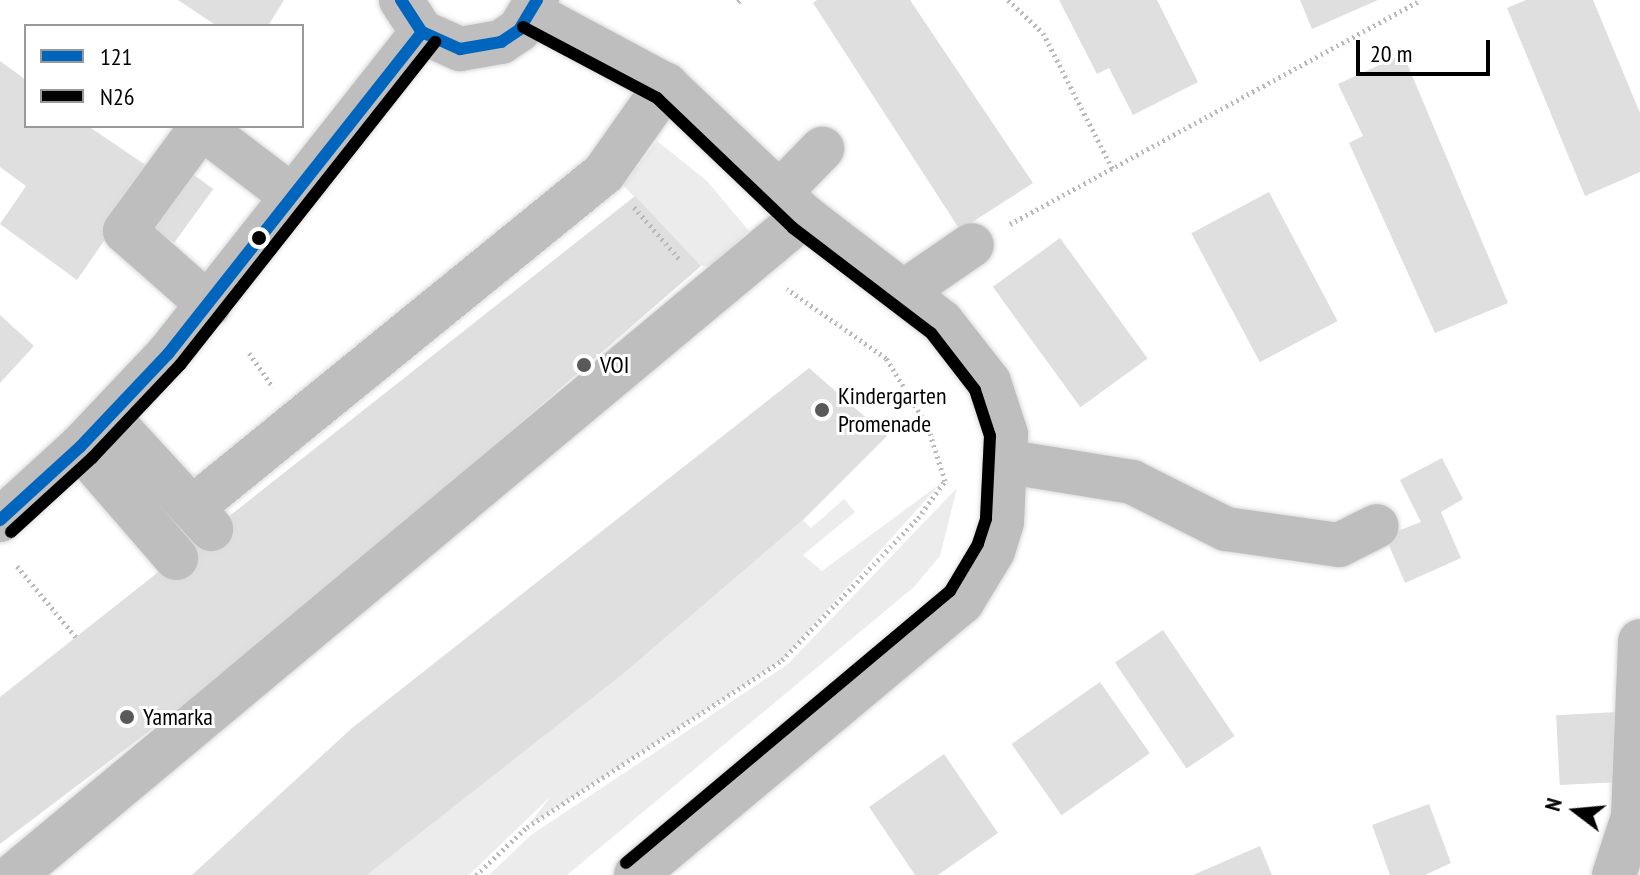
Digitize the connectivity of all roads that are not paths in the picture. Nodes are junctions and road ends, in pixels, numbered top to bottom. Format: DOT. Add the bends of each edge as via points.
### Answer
graph roads {
  1 [pos="534,6"];
  2 [pos="412,16"];
  3 [pos="666,85"];
  4 [pos="200,128"];
  5 [pos="202,128"];
  6 [pos="822,149"];
  7 [pos="292,196"];
  8 [pos="791,205"];
  9 [pos="972,245"];
  10 [pos="905,291"];
  11 [pos="209,305"];
  12 [pos="94,432"];
  13 [pos="1009,462"];
  14 [pos="0,520"];
  15 [pos="1377,526"];
  16 [pos="176,558"];
  17 [pos="1640,641"];
  18 [pos="1636,815"];
  19 [pos="14,875"];
  20 [pos="636,875"];
  21 [pos="1614,875"];
  1 -- 2 [label="main road" via="519,30 482,49 450,47"];
  1 -- 3 [label="main road"];
  2 -- 7 [label="main road"];
  3 -- 8 [label="main road"];
  3 -- 12 [label="main road" via="604,173 202,520"];
  4 -- 11 [label="main road" via="125,231"];
  5 -- 7 [label="main road"];
  6 -- 8 [label="main road"];
  7 -- 11 [label="main road"];
  8 -- 10 [label="main road"];
  8 -- 19 [label="main road" via="752,264"];
  9 -- 10 [label="main road"];
  10 -- 13 [label="main road" via="976,359 1000,407"];
  11 -- 12 [label="main road"];
  12 -- 14 [label="main road"];
  12 -- 16 [label="main road"];
  13 -- 15 [label="main road" via="1132,482 1239,532 1339,545"];
  13 -- 20 [label="main road" via="1008,492 993,551 962,602"];
  17 -- 18 [label="main road"];
  18 -- 21 [label="main road"];
}
